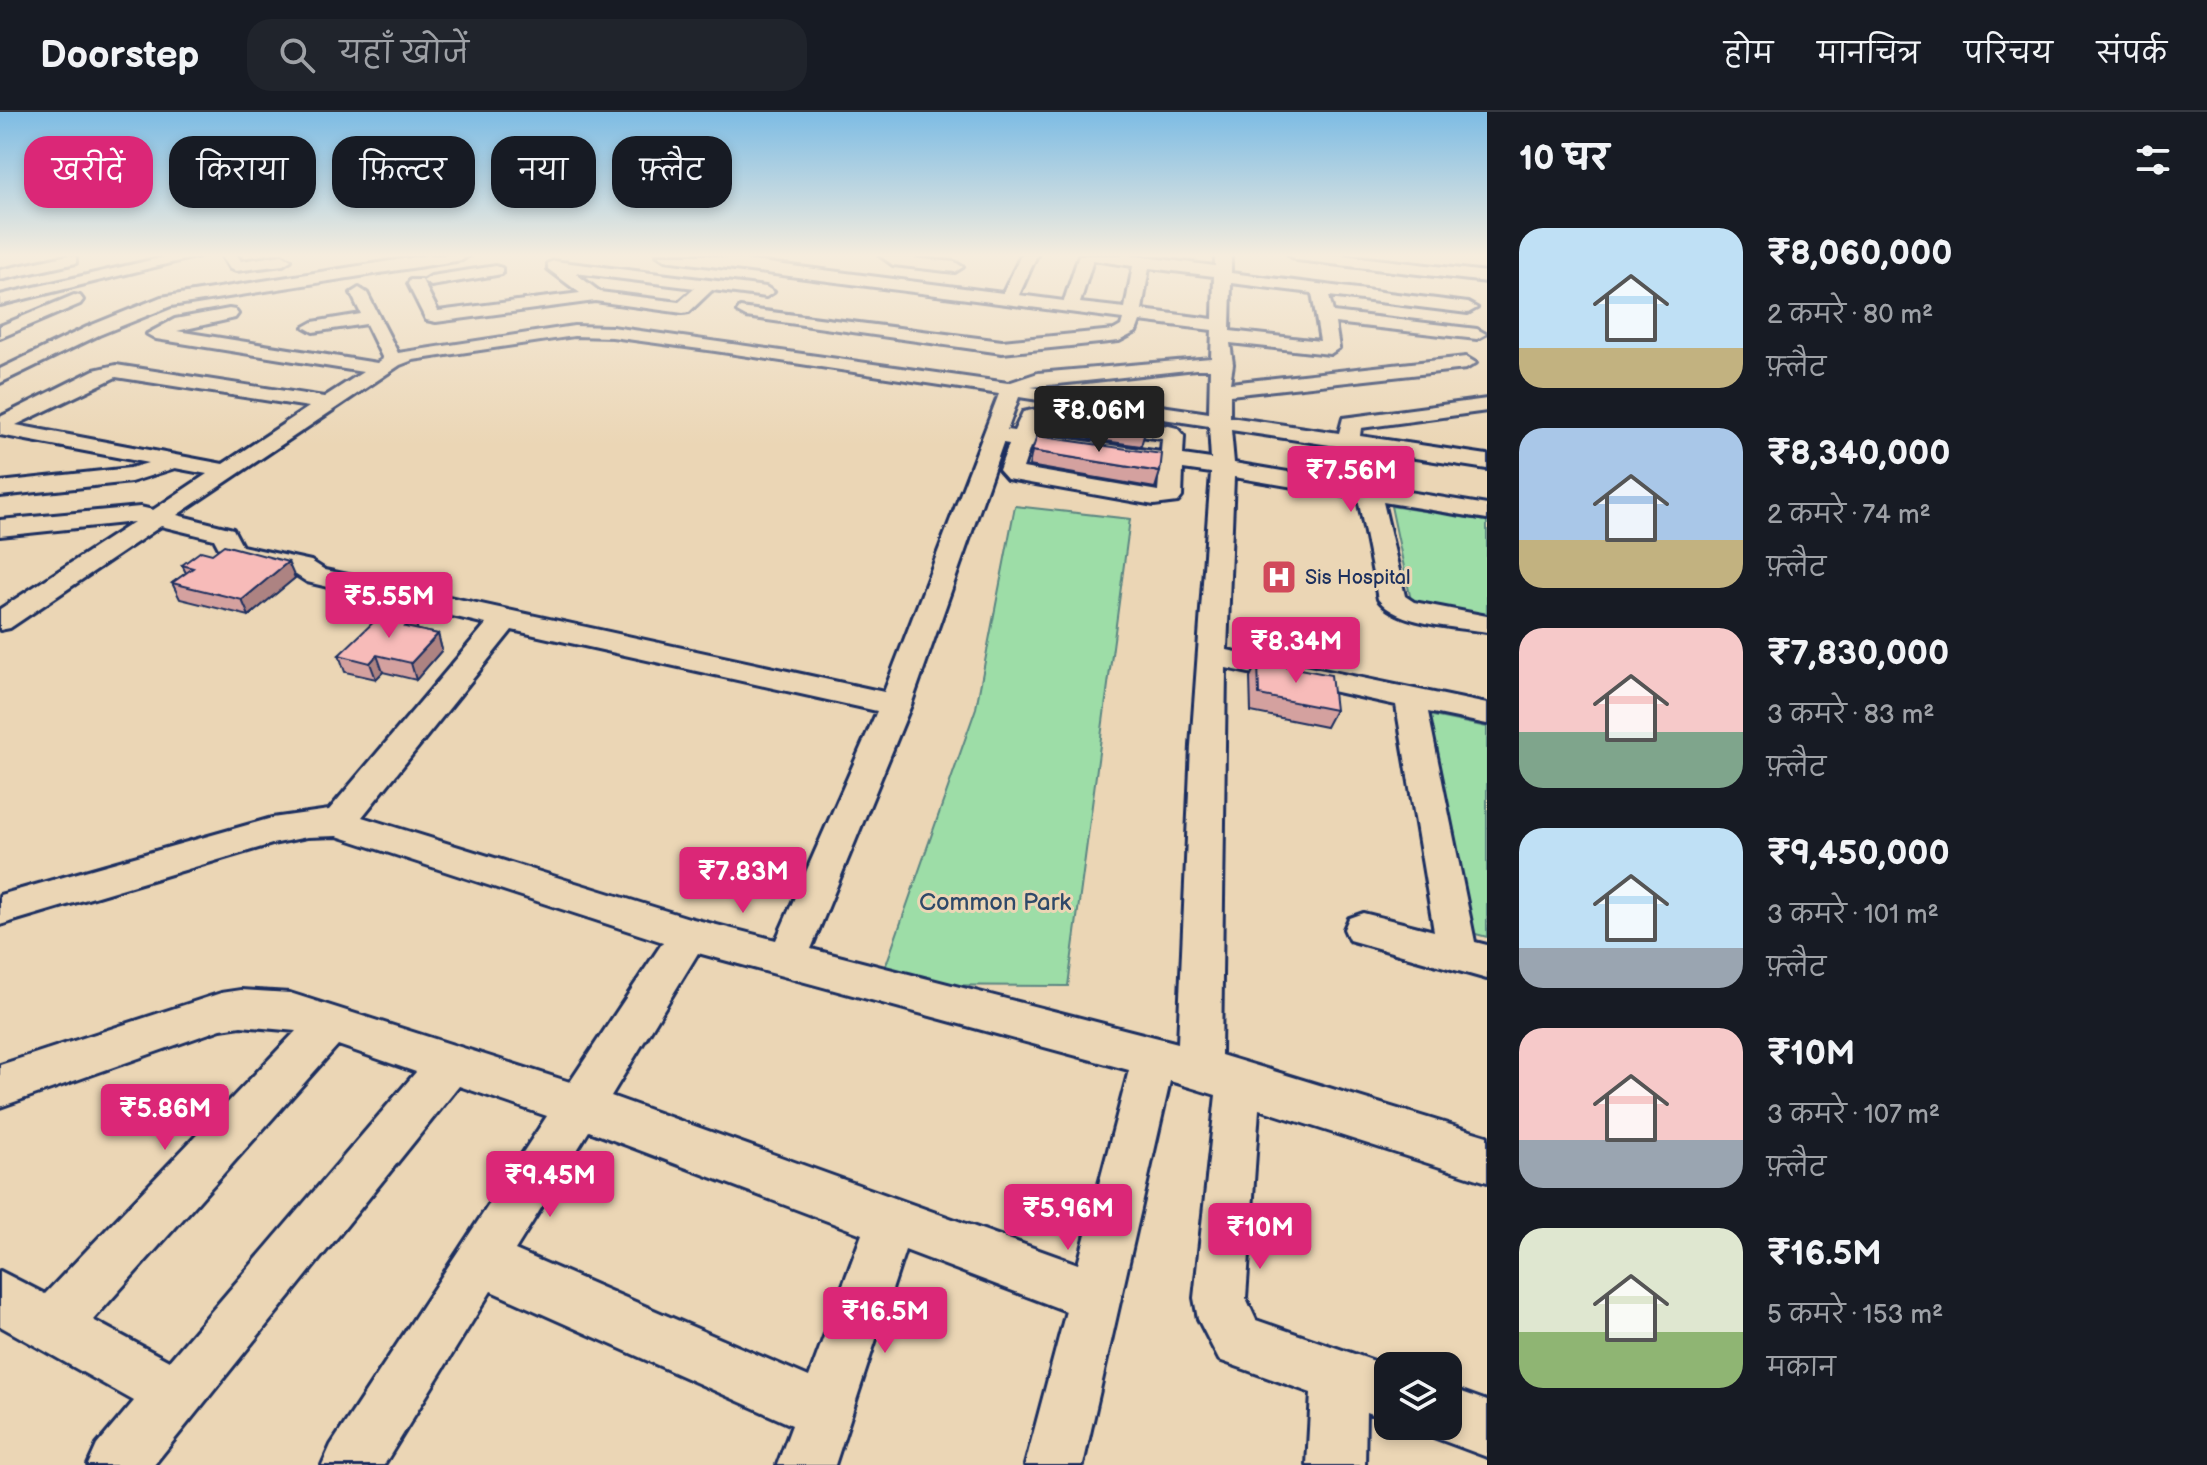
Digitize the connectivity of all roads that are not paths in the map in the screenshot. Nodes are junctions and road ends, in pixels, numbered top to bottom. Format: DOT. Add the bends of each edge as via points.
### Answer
graph roads {
  1 [pos="26,318"];
  2 [pos="90,318"];
  3 [pos="112,318"];
  4 [pos="204,318"];
  5 [pos="372,318"];
  6 [pos="741,318"];
  7 [pos="1044,318"];
  8 [pos="1131,318"];
  9 [pos="1140,318"];
  10 [pos="1222,318"];
  11 [pos="1325,318"];
  12 [pos="1333,318"];
  13 [pos="1470,318"];
  14 [pos="313,327"];
  15 [pos="98,329"];
  16 [pos="731,329"];
  17 [pos="0,333"];
  18 [pos="156,334"];
  19 [pos="1035,344"];
  20 [pos="1478,352"];
  21 [pos="1375,353"];
  22 [pos="1222,354"];
  23 [pos="386,365"];
  24 [pos="0,377"];
  25 [pos="1011,390"];
  26 [pos="326,404"];
  27 [pos="1487,405"];
  28 [pos="1464,408"];
  29 [pos="1219,421"];
  30 [pos="0,427"];
  31 [pos="994,435"];
  32 [pos="54,439"];
  33 [pos="1022,439"];
  34 [pos="1348,442"];
  35 [pos="0,445"];
  36 [pos="1171,461"];
  37 [pos="1481,461"];
  38 [pos="175,462"];
  39 [pos="1223,468"];
  40 [pos="226,471"];
  41 [pos="0,489"];
  42 [pos="1369,493"];
  43 [pos="1487,498"];
  44 [pos="1487,512"];
  45 [pos="158,516"];
  46 [pos="6,530"];
  47 [pos="505,620"];
  48 [pos="0,622"];
  49 [pos="1487,624"];
  50 [pos="1212,656"];
  51 [pos="1410,698"];
  52 [pos="895,705"];
  53 [pos="1487,714"];
  54 [pos="338,823"];
  55 [pos="0,910"];
  56 [pos="1363,929"];
  57 [pos="689,934"];
  58 [pos="1472,958"];
  59 [pos="787,960"];
  60 [pos="331,1023"];
  61 [pos="451,1063"];
  62 [pos="1198,1070"];
  63 [pos="0,1086"];
  64 [pos="580,1106"];
  65 [pos="1487,1159"];
  66 [pos="891,1220"];
  67 [pos="481,1261"];
  68 [pos="1095,1296"];
  69 [pos="0,1297"];
  70 [pos="50,1326"];
  71 [pos="1364,1384"];
  72 [pos="176,1394"];
  73 [pos="824,1411"];
  74 [pos="1462,1420"];
  75 [pos="1487,1429"];
  76 [pos="117,1465"];
  77 [pos="351,1465"];
  78 [pos="806,1465"];
  79 [pos="1054,1465"];
  80 [pos="1336,1465"];
  1 -- 17 [label="street"];
  2 -- 15 [label="street"];
  3 -- 15 [label="street"];
  4 -- 18 [label="street"];
  5 -- 14 [label="street"];
  5 -- 23 [label="street"];
  6 -- 16 [label="street"];
  7 -- 19 [label="street"];
  8 -- 19 [label="street" via="1125,333"];
  9 -- 22 [label="street"];
  10 -- 22 [label="street"];
  11 -- 22 [label="street" via="1338,349"];
  12 -- 20 [label="street"];
  13 -- 20 [label="street"];
  15 -- 18 [label="street"];
  15 -- 24 [label="street"];
  16 -- 19 [label="street" via="986,346"];
  16 -- 23 [label="street" via="574,331 410,355"];
  16 -- 25 [label="street"];
  18 -- 23 [label="street"];
  20 -- 21 [label="street"];
  20 -- 22 [label="street"];
  22 -- 25 [label="street" via="1196,363 1038,379"];
  22 -- 29 [label="street"];
  23 -- 26 [label="street"];
  25 -- 29 [label="street"];
  25 -- 31 [label="street"];
  26 -- 30 [label="street" via="116,371"];
  26 -- 40 [label="street"];
  27 -- 28 [label="street"];
  28 -- 34 [label="street" via="1351,423"];
  28 -- 37 [label="street"];
  29 -- 34 [label="street"];
  29 -- 39 [label="street"];
  30 -- 32 [label="street"];
  31 -- 33 [label="street"];
  31 -- 52 [label="street"];
  32 -- 35 [label="street"];
  32 -- 38 [label="street"];
  33 -- 36 [label="street" via="1030,416 1037,415 1163,432 1173,436"];
  33 -- 36 [label="street" via="1011,470 1015,474 1154,498 1170,497"];
  34 -- 37 [label="street"];
  36 -- 39 [label="street"];
  37 -- 43 [label="street"];
  38 -- 40 [label="street"];
  38 -- 41 [label="street" via="131,475"];
  39 -- 42 [label="street"];
  39 -- 50 [label="street"];
  40 -- 45 [label="street"];
  42 -- 44 [label="street"];
  42 -- 49 [label="street" via="1397,605"];
  45 -- 46 [label="street" via="117,515"];
  45 -- 47 [label="street" via="224,534 232,551"];
  45 -- 48 [label="street"];
  47 -- 52 [label="street"];
  47 -- 54 [label="street"];
  50 -- 51 [label="street"];
  50 -- 62 [label="street"];
  51 -- 53 [label="street"];
  51 -- 58 [label="street"];
  52 -- 59 [label="street"];
  54 -- 55 [label="street" via="272,831"];
  54 -- 57 [label="street"];
  56 -- 58 [label="street"];
  57 -- 59 [label="street"];
  57 -- 64 [label="street"];
  59 -- 62 [label="street"];
  60 -- 61 [label="street"];
  60 -- 63 [label="street" via="290,1011 221,1011"];
  60 -- 70 [label="street"];
  61 -- 64 [label="street"];
  61 -- 72 [label="street"];
  62 -- 65 [label="street"];
  62 -- 68 [label="street"];
  62 -- 71 [label="street" via="1224,1319 1238,1341"];
  64 -- 66 [label="street"];
  64 -- 67 [label="street"];
  66 -- 68 [label="street"];
  66 -- 73 [label="street"];
  67 -- 73 [label="street"];
  67 -- 77 [label="street"];
  68 -- 79 [label="street"];
  69 -- 70 [label="street"];
  70 -- 72 [label="street"];
  71 -- 80 [label="street"];
  72 -- 76 [label="street"];
  73 -- 78 [label="street"];
  74 -- 75 [label="street"];
}
